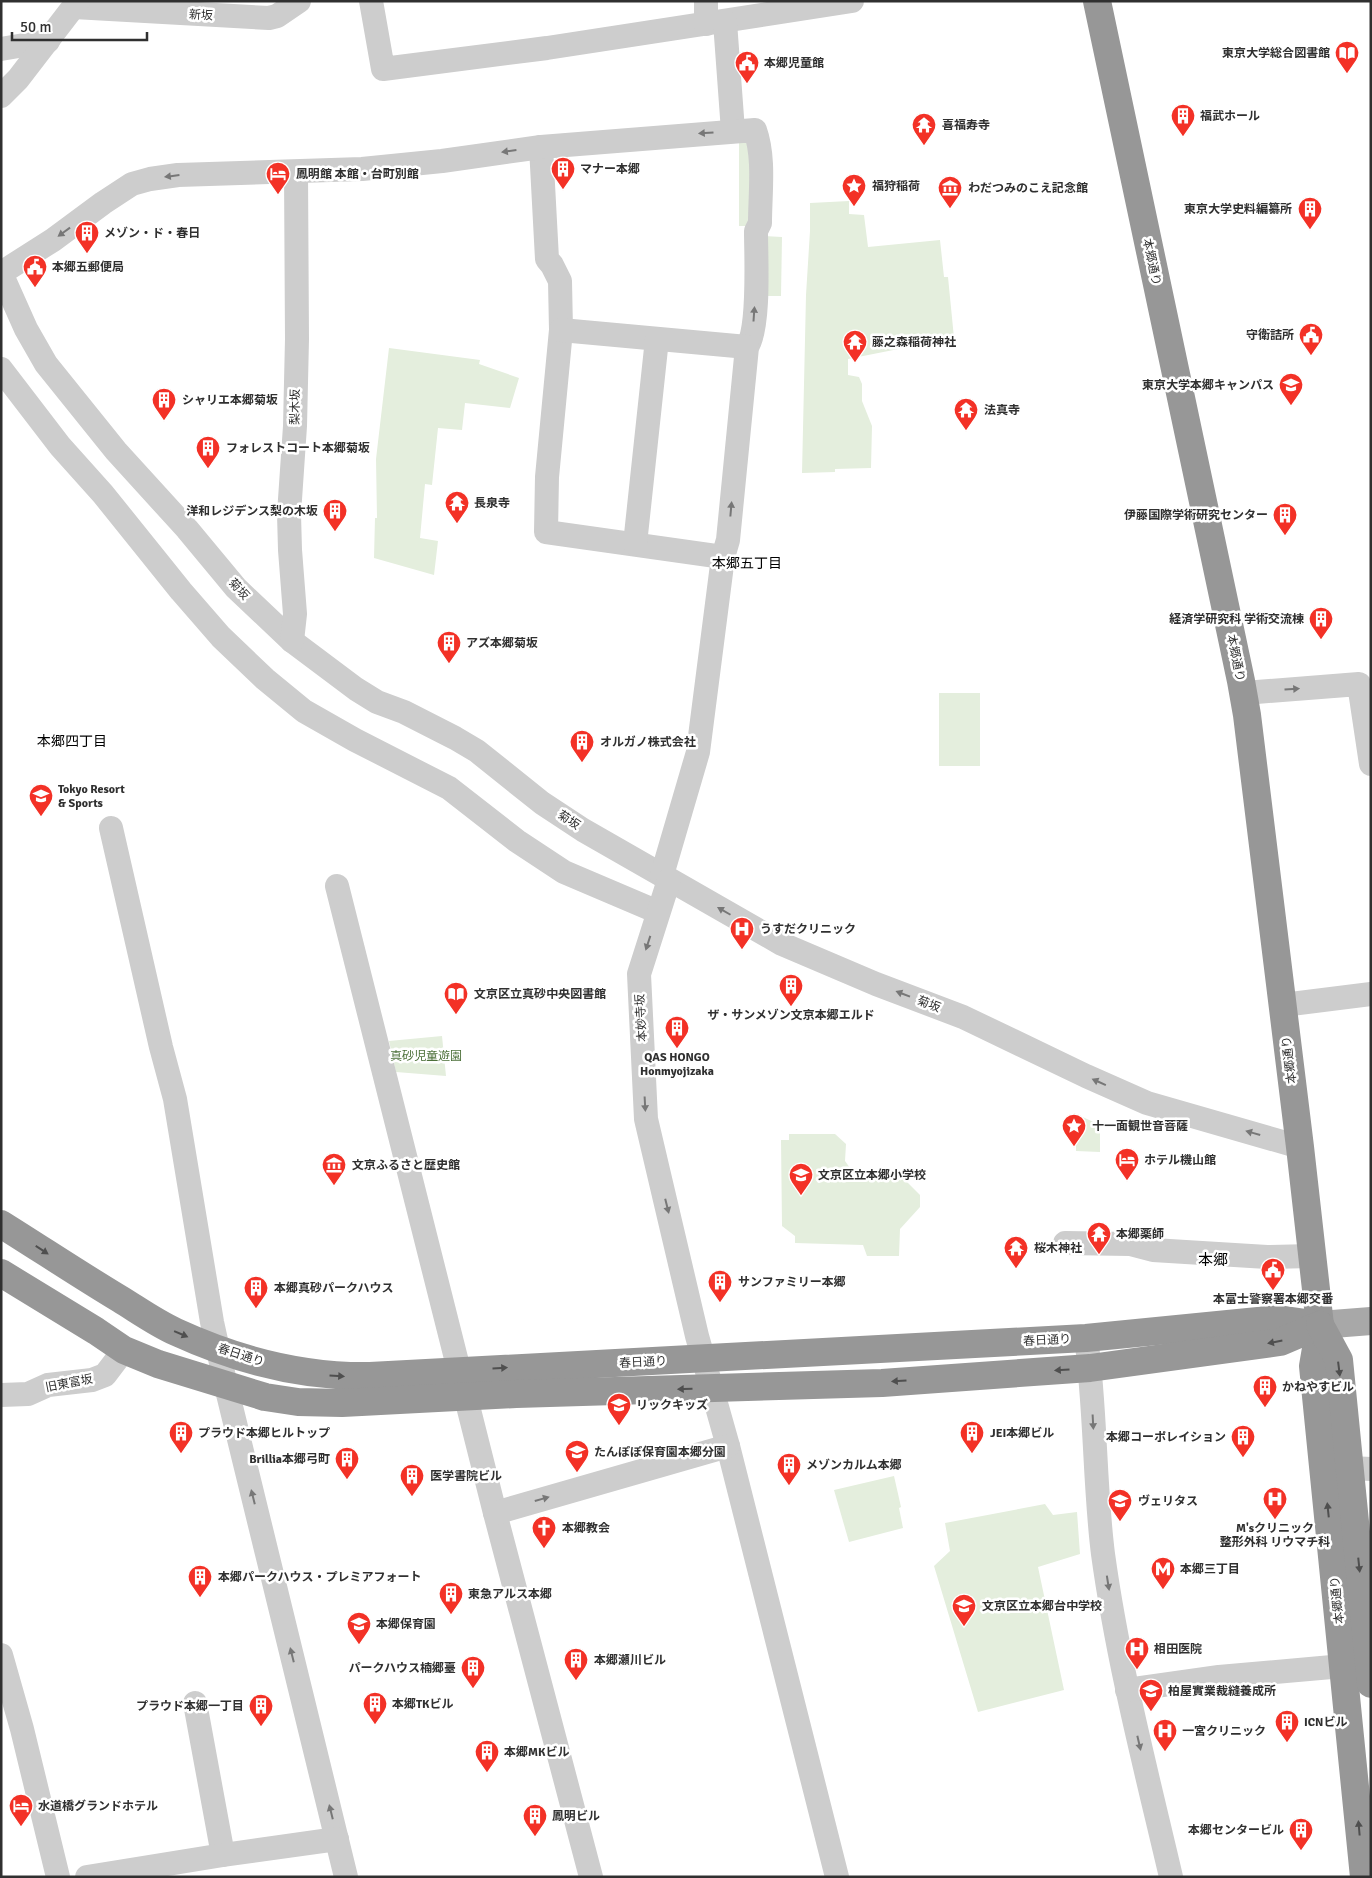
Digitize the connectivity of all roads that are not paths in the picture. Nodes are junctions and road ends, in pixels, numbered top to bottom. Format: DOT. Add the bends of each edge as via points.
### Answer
graph roads {
  1 [pos="299,1"];
  2 [pos="371,1"];
  3 [pos="852,1"];
  4 [pos="1096,1"];
  5 [pos="76,4"];
  6 [pos="712,16"];
  7 [pos="48,41"];
  8 [pos="1,49"];
  9 [pos="1,96"];
  10 [pos="733,131"];
  11 [pos="541,147"];
  12 [pos="296,172"];
  13 [pos="1,273"];
  14 [pos="561,330"];
  15 [pos="658,339"];
  16 [pos="747,347"];
  17 [pos="1,369"];
  18 [pos="635,544"];
  19 [pos="724,557"];
  20 [pos="292,641"];
  21 [pos="1244,693"];
  22 [pos="1371,764"];
  23 [pos="111,828"];
  24 [pos="665,878"];
  25 [pos="337,886"];
  26 [pos="658,912"];
  27 [pos="1371,994"];
  28 [pos="1282,1005"];
  29 [pos="1300,1147"];
  30 [pos="1,1224"];
  31 [pos="1065,1243"];
  32 [pos="1312,1256"];
  33 [pos="1,1273"];
  34 [pos="1371,1321"];
  35 [pos="1320,1325"];
  36 [pos="1086,1338"];
  37 [pos="218,1348"];
  38 [pos="124,1350"];
  39 [pos="704,1359"];
  40 [pos="1090,1368"];
  41 [pos="460,1370"];
  42 [pos="226,1386"];
  43 [pos="712,1388"];
  44 [pos="1,1395"];
  45 [pos="466,1396"];
  46 [pos="728,1446"];
  47 [pos="1360,1468"];
  48 [pos="495,1512"];
  49 [pos="1,1655"];
  50 [pos="1364,1670"];
  51 [pos="1127,1690"];
  52 [pos="195,1702"];
  53 [pos="337,1839"];
  54 [pos="224,1855"];
  55 [pos="58,1877"];
  56 [pos="87,1877"];
  57 [pos="346,1877"];
  58 [pos="591,1877"];
  59 [pos="837,1877"];
  60 [pos="1171,1877"];
  61 [pos="1364,1877"];
  1 -- 5 [label="street, 新坂" via="269,18"];
  2 -- 6 [label="street" via="383,69 547,48"];
  3 -- 6 [label="street"];
  4 -- 21 [label="highway, 本郷通り"];
  5 -- 7 [label="street"];
  6 -- 10 [label="street"];
  7 -- 8 [label="street"];
  7 -- 9 [label="street"];
  10 -- 11 [label="street, one-way"];
  16 -- 10 [label="street, 本妙寺坂, one-way" via="752,339 756,295 756,231 760,223 759,143 755,130"];
  11 -- 12 [label="street, one-way" via="362,169"];
  11 -- 14 [label="street" via="547,259 560,281"];
  12 -- 13 [label="street, one-way" via="178,175 132,184"];
  12 -- 20 [label="street, 梨木坂" via="297,330 289,514 295,614"];
  13 -- 20 [label="street, 菊坂" via="46,364 116,451 187,528 236,588"];
  14 -- 15 [label="street"];
  14 -- 18 [label="street" via="547,477 546,532"];
  15 -- 16 [label="street"];
  15 -- 18 [label="street"];
  19 -- 16 [label="street, 本妙寺坂, one-way"];
  17 -- 26 [label="street" via="60,446 186,596 221,637 265,679 304,711 449,788 517,841 564,872"];
  18 -- 19 [label="street"];
  19 -- 24 [label="street, 本妙寺坂" via="698,752"];
  20 -- 24 [label="street, 菊坂" via="356,689 455,738 542,803"];
  21 -- 22 [label="street, one-way" via="1359,684"];
  21 -- 28 [label="highway, 本郷通り"];
  23 -- 37 [label="street" via="175,1098"];
  24 -- 26 [label="street, 本妙寺坂"];
  29 -- 24 [label="street, 菊坂, one-way" via="1147,1103 963,1017 782,944"];
  25 -- 41 [label="street"];
  26 -- 39 [label="street, 本妙寺坂, one-way" via="639,974 646,1119"];
  27 -- 28 [label="street"];
  28 -- 29 [label="highway, 本郷通り"];
  29 -- 32 [label="highway, 本郷通り"];
  30 -- 37 [label="highway, 春日通り, one-way" via="154,1320 175,1332"];
  31 -- 32 [label="street" via="1130,1244 1152,1250 1267,1257"];
  32 -- 35 [label="highway, 本郷通り"];
  33 -- 38 [label="highway, 春日通り"];
  34 -- 35 [label="main road, 春日通り"];
  35 -- 36 [label="highway, 春日通り" via="1278,1319"];
  35 -- 40 [label="highway, 春日通り, one-way" via="1280,1342"];
  35 -- 47 [label="highway, 本郷通り, one-way" via="1339,1360"];
  50 -- 35 [label="highway, 本郷通り, one-way" via="1313,1366"];
  36 -- 39 [label="highway, 春日通り"];
  36 -- 40 [label="street"];
  37 -- 41 [label="highway, 春日通り, one-way" via="272,1366 338,1377"];
  37 -- 42 [label="street"];
  38 -- 42 [label="highway, 春日通り"];
  38 -- 44 [label="street, 旧東富坂" via="105,1374 92,1380 48,1385 28,1394"];
  41 -- 39 [label="highway, 春日通り, one-way"];
  39 -- 43 [label="street, 本妙寺坂"];
  40 -- 43 [label="highway, 春日通り, one-way" via="882,1383"];
  40 -- 51 [label="street, one-way" via="1103,1553"];
  41 -- 45 [label="street"];
  42 -- 45 [label="highway, 春日通り" via="265,1397 318,1403"];
  53 -- 42 [label="street, one-way"];
  43 -- 45 [label="highway, 春日通り, one-way"];
  43 -- 46 [label="street, 本妙寺坂"];
  45 -- 48 [label="street"];
  48 -- 46 [label="street, one-way"];
  46 -- 59 [label="street, 本妙寺坂"];
  47 -- 50 [label="highway, 本郷通り, one-way"];
  48 -- 58 [label="street"];
  49 -- 55 [label="street"];
  50 -- 51 [label="street" via="1218,1677"];
  61 -- 50 [label="highway, 本郷通り, one-way"];
  51 -- 60 [label="street, one-way"];
  52 -- 54 [label="street"];
  53 -- 54 [label="street"];
  53 -- 57 [label="street"];
  54 -- 56 [label="street"];
}
